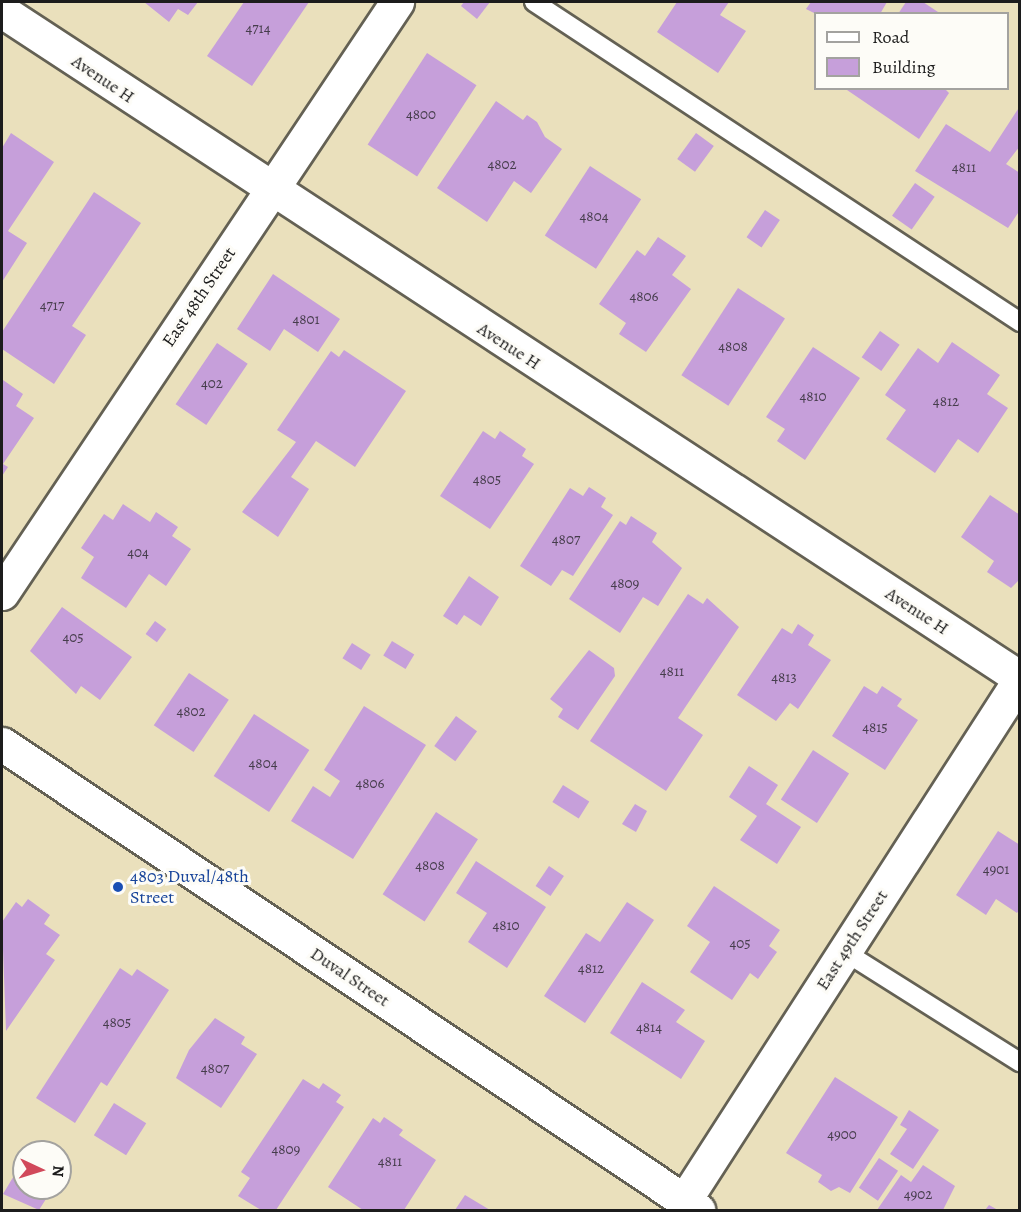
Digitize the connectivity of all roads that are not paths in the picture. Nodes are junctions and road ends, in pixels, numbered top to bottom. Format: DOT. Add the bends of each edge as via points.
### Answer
graph roads {
  1 [pos="397,2"];
  2 [pos="534,2"];
  3 [pos="2,11"];
  4 [pos="270,191"];
  5 [pos="1020,322"];
  6 [pos="2,593"];
  7 [pos="1020,678"];
  8 [pos="2,744"];
  9 [pos="845,952"];
  10 [pos="1020,1062"];
  11 [pos="691,1206"];
  1 -- 4 [label="street, East 48th Street"];
  2 -- 5 [label="lane"];
  3 -- 4 [label="street, Avenue H"];
  4 -- 6 [label="street, East 48th Street"];
  4 -- 7 [label="street, Avenue H"];
  7 -- 9 [label="street, East 49th Street"];
  8 -- 11 [label="street, Duval Street"];
  9 -- 10 [label="lane"];
  9 -- 11 [label="street, East 49th Street"];
}
